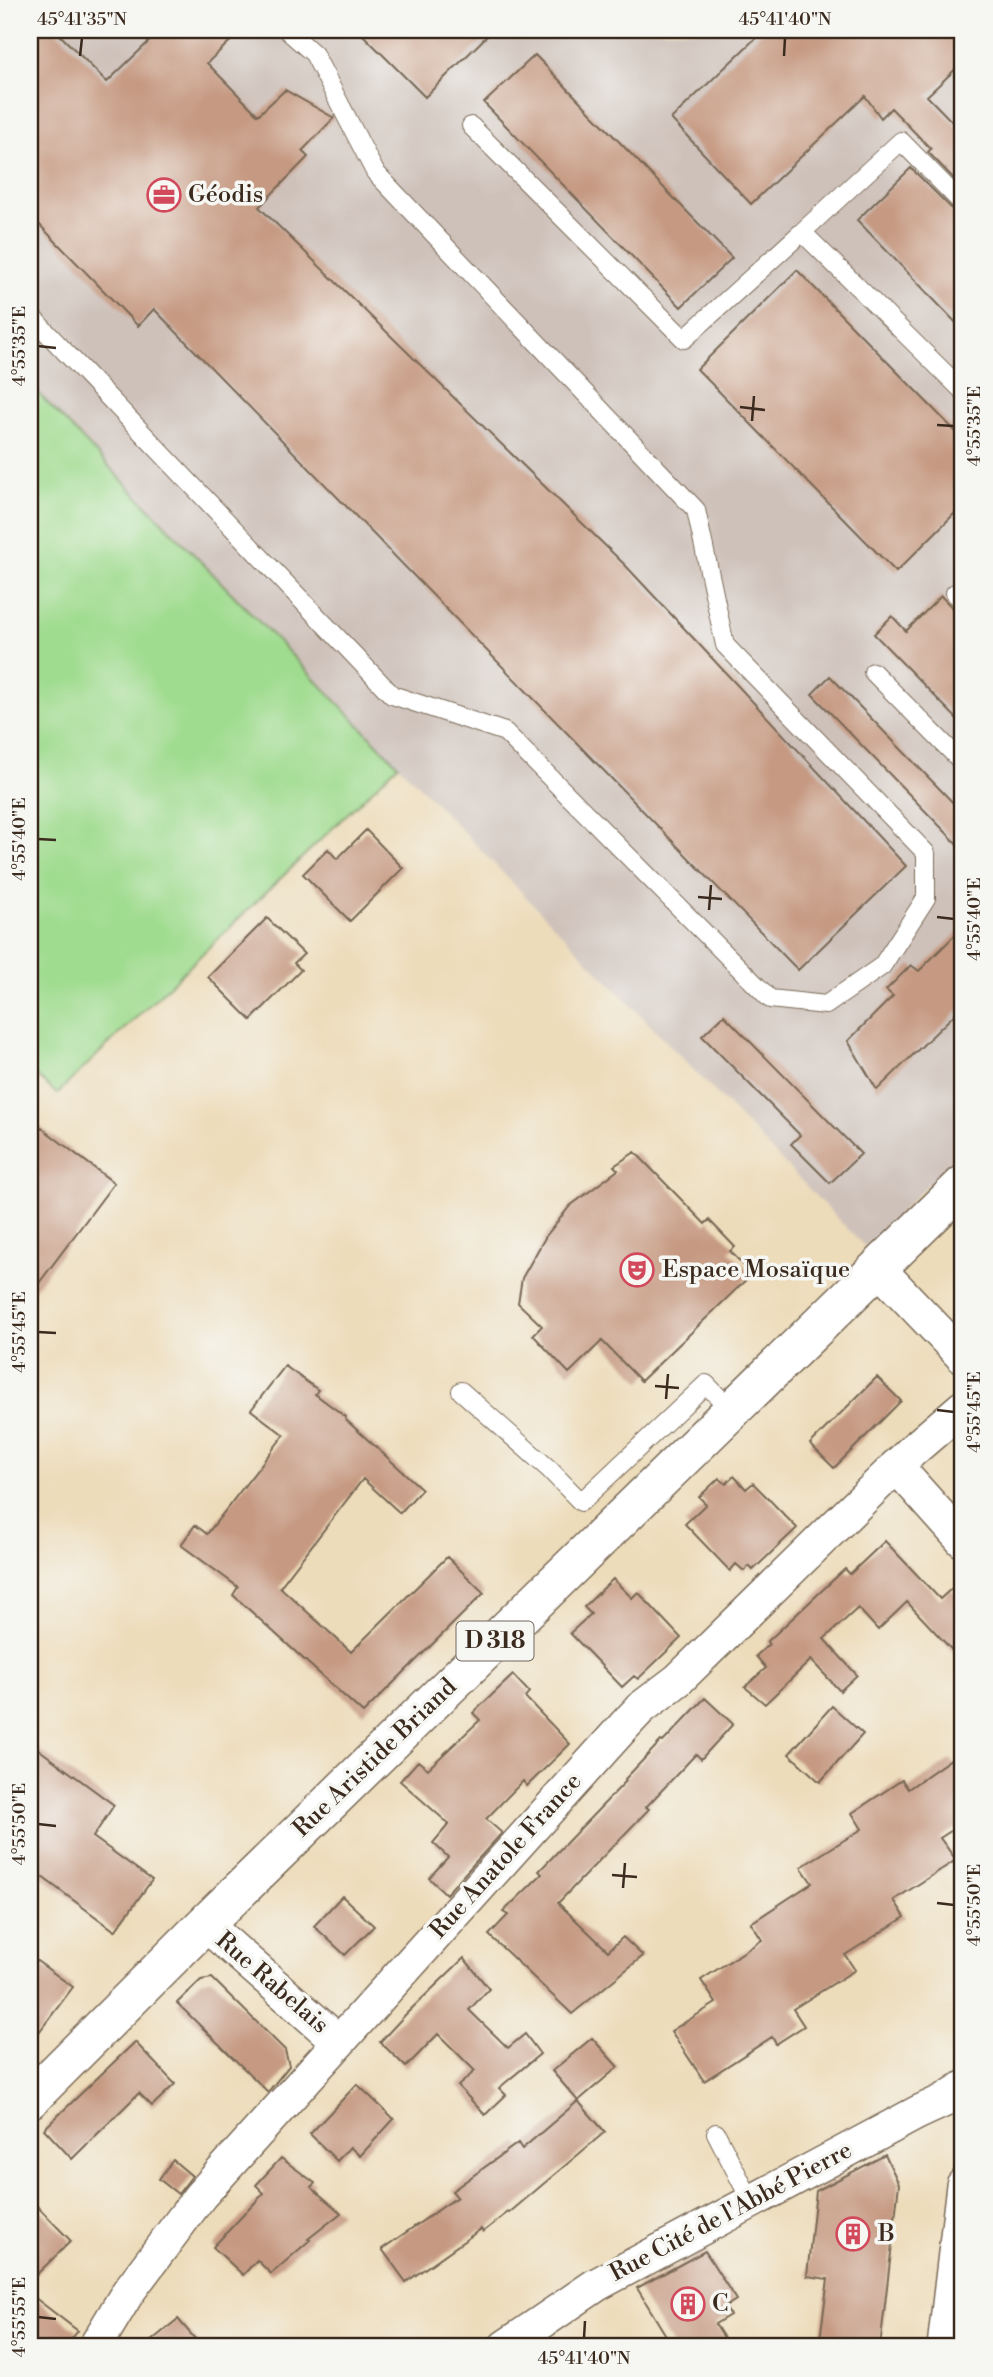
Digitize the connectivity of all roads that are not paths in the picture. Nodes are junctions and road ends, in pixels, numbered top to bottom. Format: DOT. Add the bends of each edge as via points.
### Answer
graph roads {
  1 [pos="287,30"];
  2 [pos="471,126"];
  3 [pos="963,204"];
  4 [pos="802,232"];
  5 [pos="30,315"];
  6 [pos="963,391"];
  7 [pos="873,672"];
  8 [pos="963,763"];
  9 [pos="963,1185"];
  10 [pos="878,1268"];
  11 [pos="963,1357"];
  12 [pos="461,1391"];
  13 [pos="963,1407"];
  14 [pos="731,1410"];
  15 [pos="896,1466"];
  16 [pos="963,1541"];
  17 [pos="205,1924"];
  18 [pos="339,2042"];
  19 [pos="963,2088"];
  20 [pos="30,2099"];
  21 [pos="716,2133"];
  22 [pos="963,2185"];
  23 [pos="751,2200"];
  24 [pos="95,2347"];
  25 [pos="505,2347"];
  26 [pos="944,2347"];
  1 -- 5 [label="lane" via="314,54 375,172 696,510 725,645 926,853 926,898 882,966 826,1005 770,999 505,733 392,695"];
  2 -- 4 [label="lane" via="684,339"];
  3 -- 4 [label="lane" via="901,141"];
  4 -- 6 [label="lane"];
  7 -- 8 [label="lane"];
  9 -- 10 [label="main road, Rue Aristide Briand / D 318"];
  10 -- 11 [label="street"];
  10 -- 14 [label="main road, Rue Aristide Briand / D 318"];
  12 -- 14 [label="lane" via="581,1502 706,1384"];
  13 -- 15 [label="street, Rue Anatole France"];
  14 -- 17 [label="main road, Rue Aristide Briand / D 318"];
  15 -- 16 [label="street"];
  15 -- 18 [label="street, Rue Anatole France" via="678,1680 641,1708"];
  17 -- 18 [label="street, Rue Rabelais"];
  17 -- 20 [label="main road, Rue Aristide Briand / D 318"];
  18 -- 24 [label="street, Rue Anatole France" via="200,2196 128,2292"];
  19 -- 23 [label="street, Rue Cité de l'Abbé Pierre"];
  21 -- 23 [label="lane"];
  22 -- 26 [label="street"];
  23 -- 25 [label="street, Rue Cité de l'Abbé Pierre" via="596,2285"];
}
